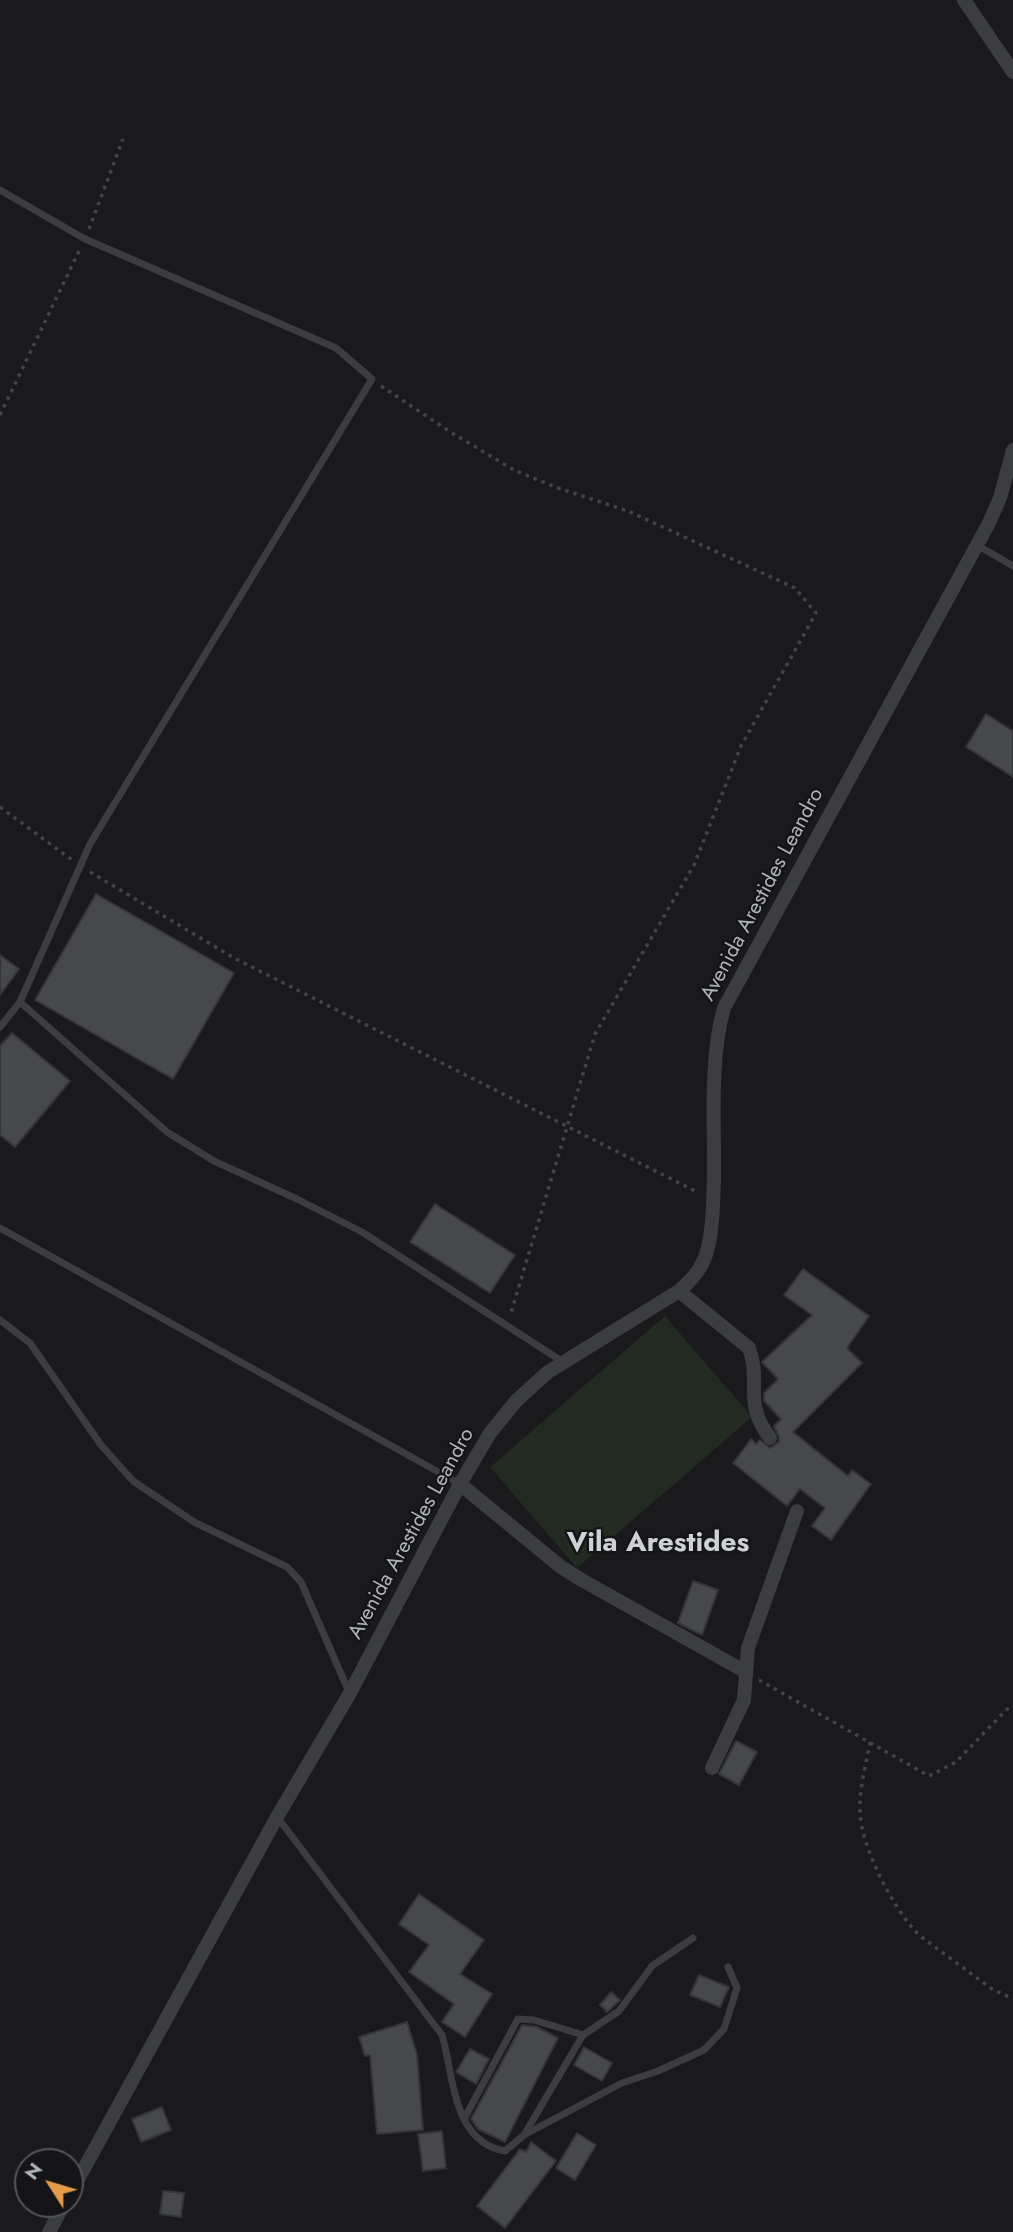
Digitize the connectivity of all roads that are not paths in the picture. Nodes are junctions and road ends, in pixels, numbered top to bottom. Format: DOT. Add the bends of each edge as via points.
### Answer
graph roads {
  1 [pos="964,0"];
  2 [pos="1013,72"];
  3 [pos="0,190"];
  4 [pos="1013,450"];
  5 [pos="977,544"];
  6 [pos="1013,566"];
  7 [pos="20,1002"];
  8 [pos="0,1027"];
  9 [pos="0,1227"];
  10 [pos="679,1291"];
  11 [pos="0,1321"];
  12 [pos="563,1362"];
  13 [pos="769,1438"];
  14 [pos="460,1484"];
  15 [pos="797,1511"];
  16 [pos="746,1672"];
  17 [pos="350,1693"];
  18 [pos="712,1768"];
  19 [pos="278,1817"];
  20 [pos="693,1938"];
  21 [pos="728,1967"];
  22 [pos="583,2035"];
  23 [pos="464,2119"];
  24 [pos="524,2135"];
  25 [pos="84,2169"];
  1 -- 2 [label="street"];
  3 -- 7 [label="lane" via="85,239 336,348 372,379 90,844"];
  4 -- 5 [label="street, Avenida Arestides Leandro" via="1000,498"];
  5 -- 6 [label="lane"];
  5 -- 10 [label="street, Avenida Arestides Leandro" via="724,1008 716,1043 713,1201 707,1252"];
  7 -- 8 [label="lane"];
  7 -- 12 [label="lane" via="167,1132 214,1161 362,1232"];
  9 -- 14 [label="lane"];
  10 -- 12 [label="street, Avenida Arestides Leandro"];
  10 -- 13 [label="street" via="749,1348 754,1407"];
  11 -- 17 [label="lane" via="30,1343 101,1445 134,1481 194,1522 294,1573"];
  12 -- 14 [label="street, Avenida Arestides Leandro" via="505,1414"];
  14 -- 16 [label="street" via="561,1567"];
  14 -- 17 [label="street, Avenida Arestides Leandro"];
  15 -- 16 [label="street" via="752,1633"];
  16 -- 18 [label="street" via="744,1700"];
  17 -- 19 [label="street, Avenida Arestides Leandro"];
  19 -- 23 [label="lane" via="442,2035"];
  19 -- 25 [label="street, Avenida Arestides Leandro"];
  20 -- 22 [label="lane" via="652,1966 619,2011"];
  21 -- 24 [label="lane" via="737,1988 724,2029 704,2050 622,2083"];
  22 -- 23 [label="lane" via="518,2019"];
  22 -- 24 [label="lane"];
  23 -- 24 [label="lane" via="493,2149 505,2151"];
}
